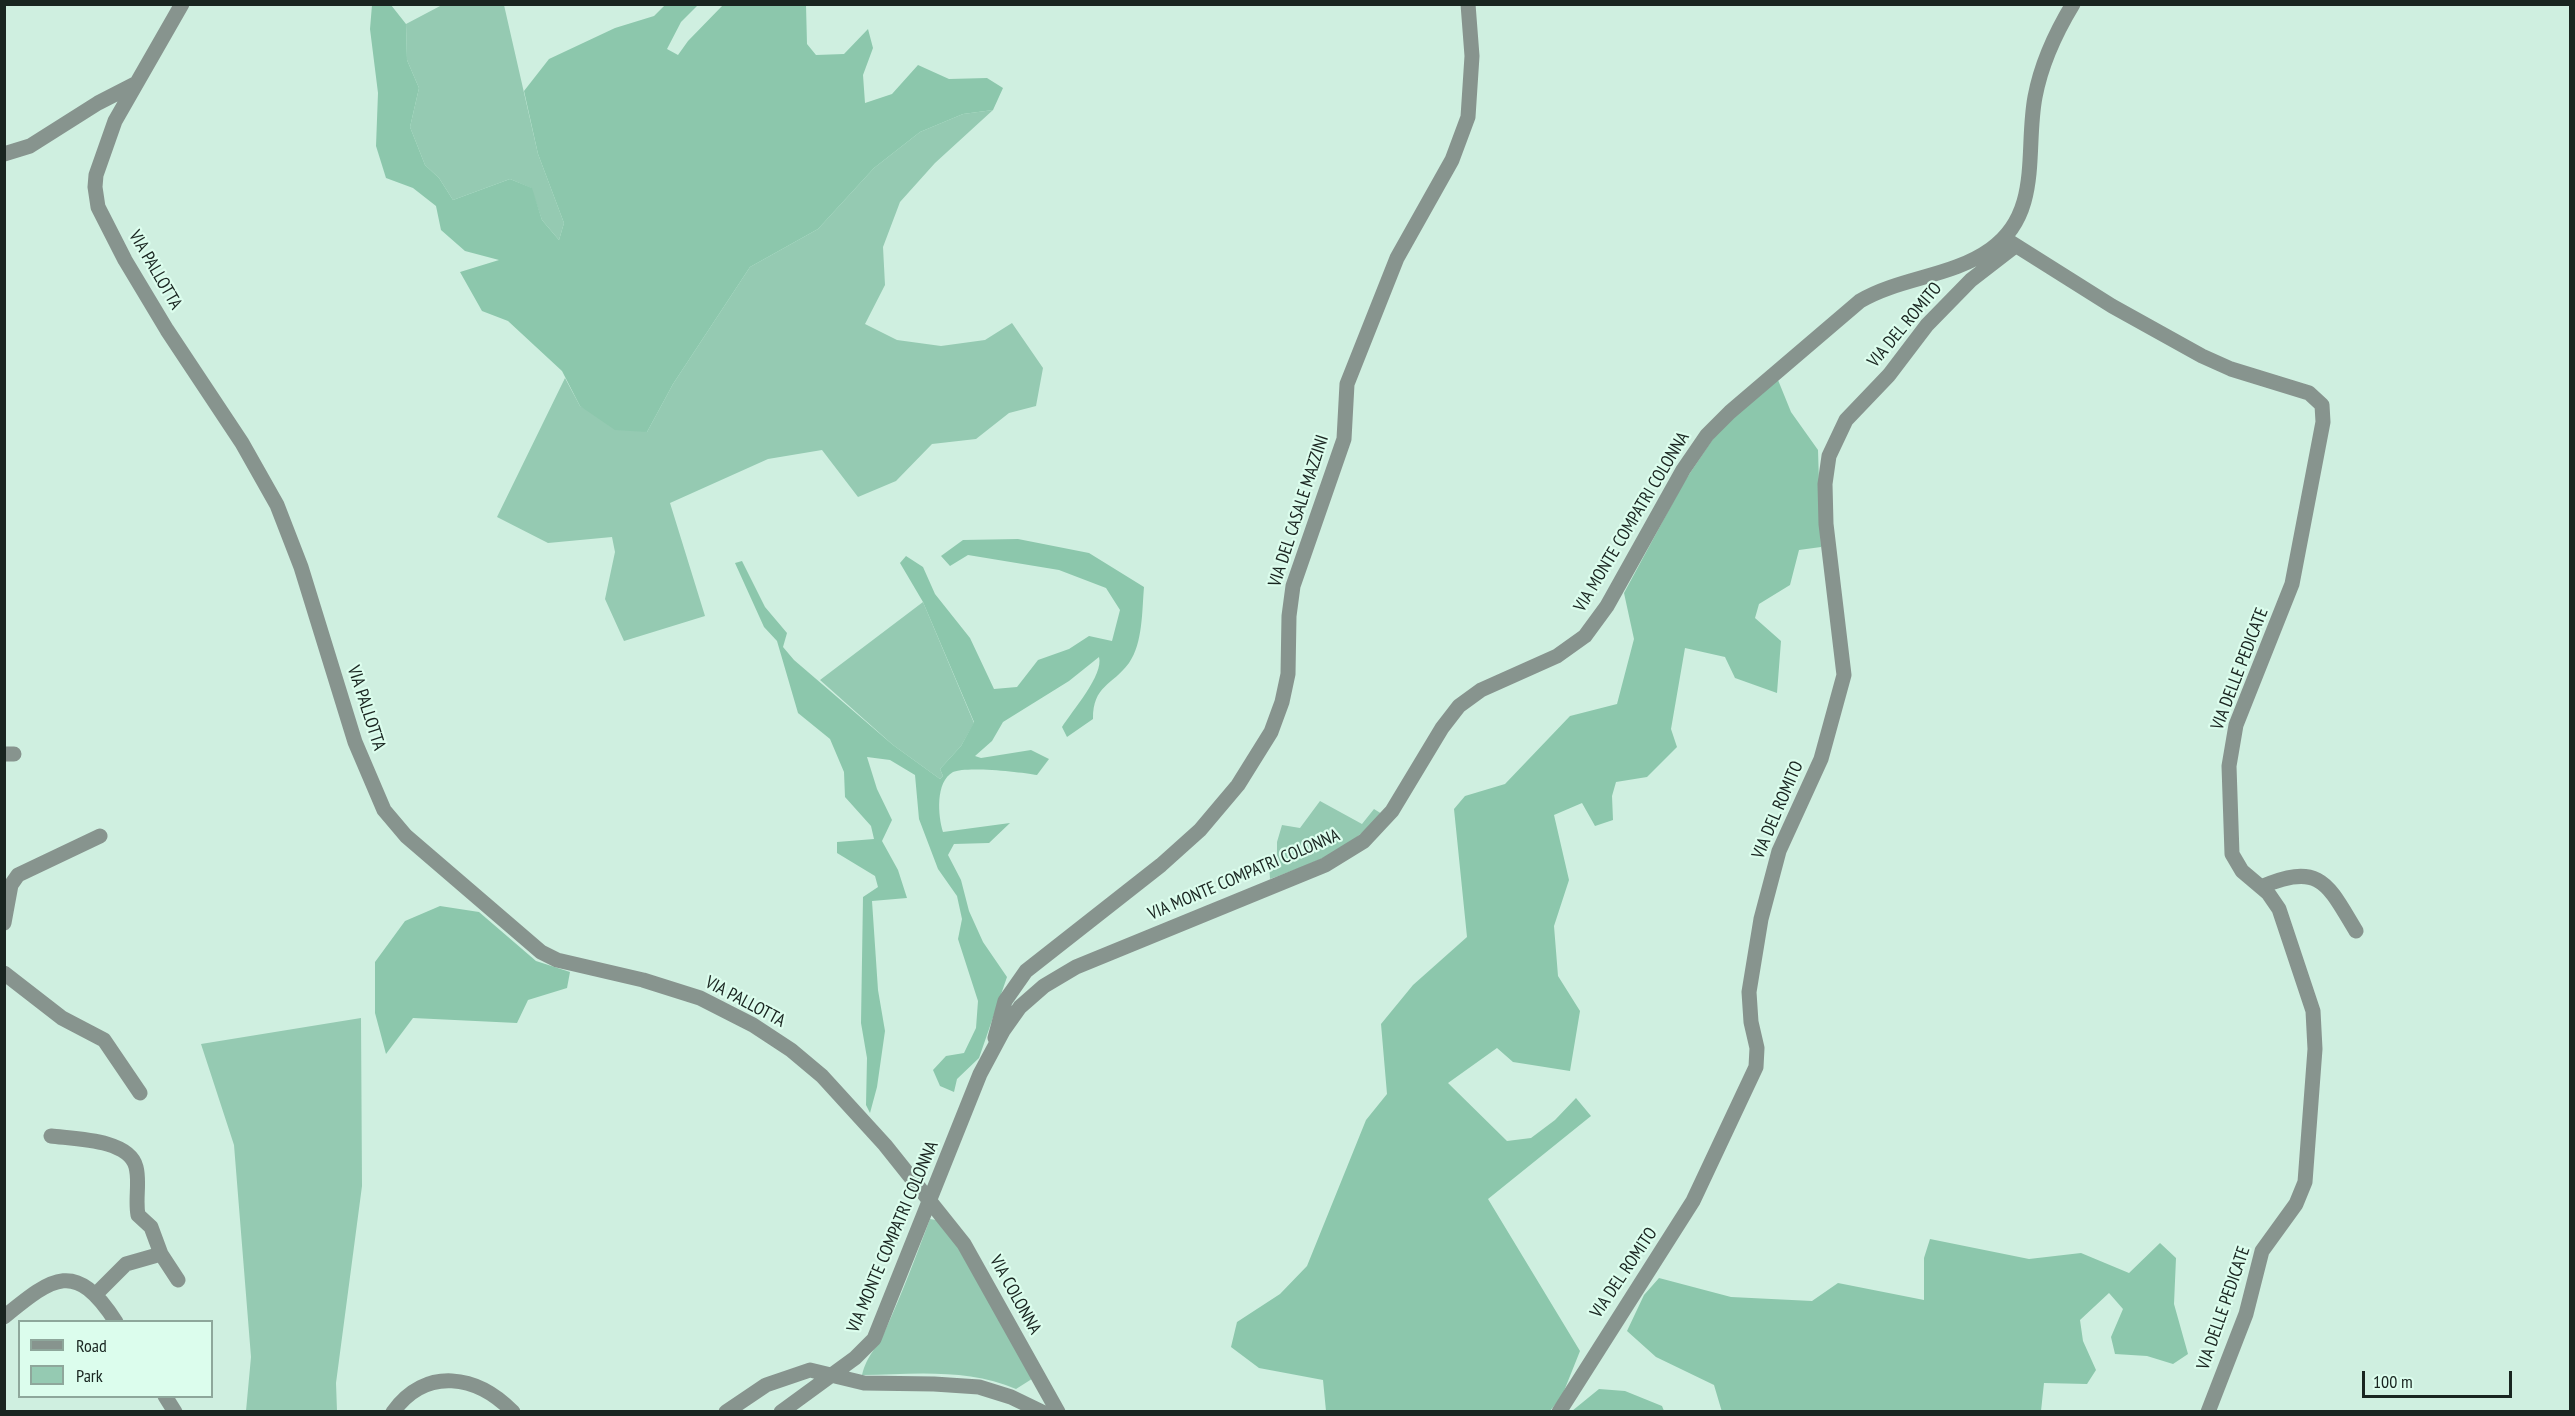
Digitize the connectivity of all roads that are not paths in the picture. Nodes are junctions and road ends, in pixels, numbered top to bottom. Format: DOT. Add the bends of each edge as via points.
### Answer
graph roads {
  1 [pos="182,4"];
  2 [pos="1468,4"];
  3 [pos="2073,4"];
  4 [pos="135,84"];
  5 [pos="4,154"];
  6 [pos="2010,242"];
  7 [pos="100,836"];
  8 [pos="2261,887"];
  9 [pos="4,923"];
  10 [pos="2356,931"];
  11 [pos="4,973"];
  12 [pos="994,1047"];
  13 [pos="140,1093"];
  14 [pos="51,1136"];
  15 [pos="930,1203"];
  16 [pos="161,1254"];
  17 [pos="178,1280"];
  18 [pos="96,1294"];
  19 [pos="4,1317"];
  20 [pos="115,1320"];
  21 [pos="832,1375"];
  22 [pos="166,1398"];
  23 [pos="175,1412"];
  24 [pos="393,1412"];
  25 [pos="513,1412"];
  26 [pos="726,1412"];
  27 [pos="781,1412"];
  28 [pos="1042,1412"];
  29 [pos="1058,1412"];
  30 [pos="1559,1412"];
  31 [pos="2208,1412"];
  1 -- 4 [label="street, VIA PALLOTTA"];
  2 -- 12 [label="street, VIA DEL CASALE MAZZINI" via="1472,56 1468,117 1452,160 1397,258 1347,384 1344,439 1293,586 1288,674 1271,732 1238,785 1200,830 1168,860 1022,975 1003,1006"];
  3 -- 6 [label="street, VIA MONTE COMPATRI COLONNA" via="2052,45 2036,93 2024,207"];
  4 -- 5 [label="street" via="38,142"];
  4 -- 15 [label="street, VIA PALLOTTA" via="100,159 95,183 98,207 125,260 245,448 281,512 354,741 387,815 406,836 544,954 693,995 741,1018 786,1047 849,1103"];
  6 -- 8 [label="street, VIA DELLE PEDICATE" via="2202,357 2304,391 2322,405 2323,422 2292,584 2236,725 2229,756 2232,854 2242,871"];
  6 -- 12 [label="street, VIA MONTE COMPATRI COLONNA" via="1860,301 1730,412 1696,450 1607,606 1588,632 1557,656 1488,687 1459,706 1392,811 1358,846 1325,865 1062,974 1020,1007"];
  6 -- 30 [label="street, VIA DEL ROMITO" via="1933,318 1889,375 1849,416 1836,439 1826,469 1825,508 1844,675 1821,759 1782,843 1761,919 1749,992 1756,1067 1694,1201"];
  7 -- 9 [label="street" via="18,875 11,885"];
  8 -- 10 [label="street" via="2298,877 2321,881"];
  8 -- 31 [label="street, VIA DELLE PEDICATE" via="2281,914 2313,1011 2315,1049 2305,1182 2296,1204 2262,1251 2246,1314"];
  11 -- 13 [label="street" via="62,1018 104,1040"];
  12 -- 15 [label="street, VIA MONTE COMPATRI COLONNA"];
  14 -- 16 [label="street" via="102,1143 129,1155 137,1172 138,1215 151,1227"];
  15 -- 21 [label="street, VIA MONTE COMPATRI COLONNA" via="874,1339"];
  15 -- 29 [label="street, VIA COLONNA" via="969,1252"];
  16 -- 17 [label="street"];
  16 -- 18 [label="street" via="126,1264"];
  18 -- 19 [label="street" via="70,1281 52,1282"];
  18 -- 20 [label="street"];
  21 -- 26 [label="street" via="810,1370 774,1381"];
  21 -- 27 [label="street, VIA MONTE COMPATRI COLONNA"];
  21 -- 28 [label="street" via="864,1383 979,1388 1005,1394"];
  22 -- 23 [label="street"];
  24 -- 25 [label="street" via="417,1389 444,1380 478,1388"];
}
